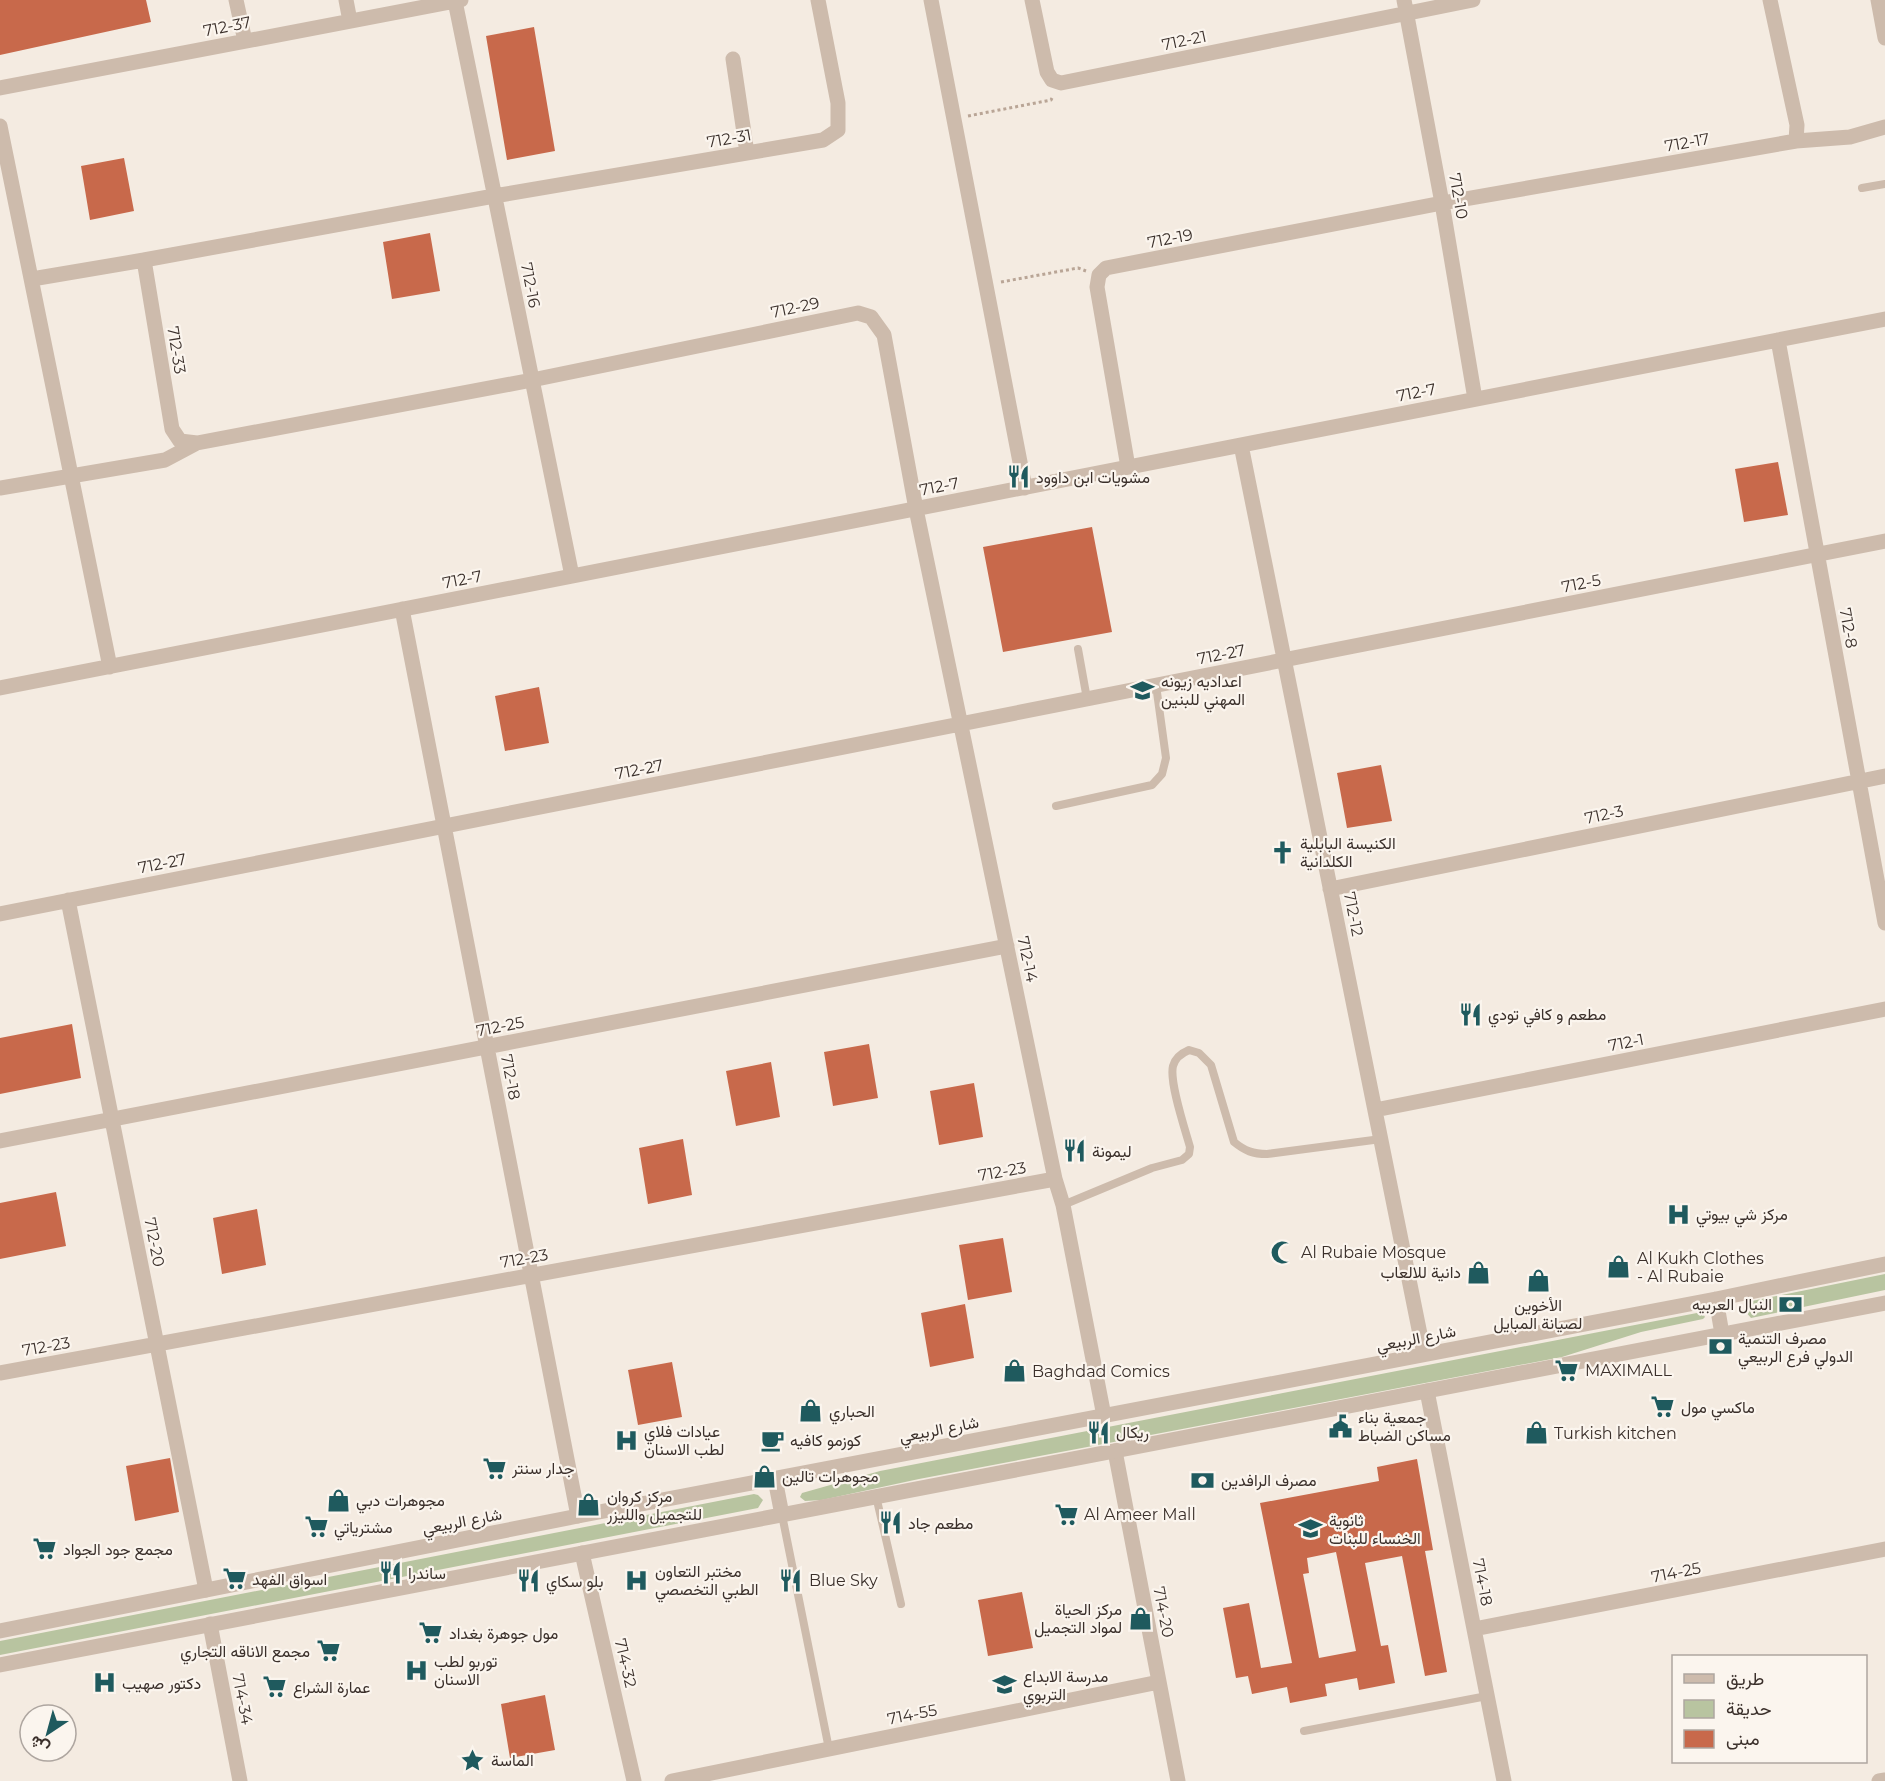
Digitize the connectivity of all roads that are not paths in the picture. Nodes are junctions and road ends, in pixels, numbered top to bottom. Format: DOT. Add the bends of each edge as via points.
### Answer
graph roads {
  1 [pos="236,0"];
  2 [pos="346,0"];
  3 [pos="819,0"];
  4 [pos="931,0"];
  5 [pos="1032,0"];
  6 [pos="1473,0"];
  7 [pos="1770,0"];
  8 [pos="1878,0"];
  9 [pos="458,1"];
  10 [pos="1405,6"];
  11 [pos="350,21"];
  12 [pos="1885,38"];
  13 [pos="245,41"];
  14 [pos="733,60"];
  15 [pos="0,88"];
  16 [pos="0,126"];
  17 [pos="1885,127"];
  18 [pos="1796,141"];
  19 [pos="747,153"];
  20 [pos="1885,184"];
  21 [pos="1862,188"];
  22 [pos="495,196"];
  23 [pos="1442,203"];
  24 [pos="144,260"];
  25 [pos="32,279"];
  26 [pos="1885,319"];
  27 [pos="1778,340"];
  28 [pos="532,380"];
  29 [pos="1475,399"];
  30 [pos="196,443"];
  31 [pos="1241,445"];
  32 [pos="1128,467"];
  33 [pos="72,476"];
  34 [pos="0,488"];
  35 [pos="1025,488"];
  36 [pos="916,509"];
  37 [pos="1885,541"];
  38 [pos="1817,554"];
  39 [pos="572,576"];
  40 [pos="402,609"];
  41 [pos="1077,649"];
  42 [pos="1284,660"];
  43 [pos="110,667"];
  44 [pos="1156,685"];
  45 [pos="0,688"];
  46 [pos="1087,699"];
  47 [pos="961,724"];
  48 [pos="1885,776"];
  49 [pos="1859,781"];
  50 [pos="1056,806"];
  51 [pos="444,826"];
  52 [pos="1330,889"];
  53 [pos="68,900"];
  54 [pos="0,914"];
  55 [pos="1885,923"];
  56 [pos="1007,946"];
  57 [pos="1885,1009"];
  58 [pos="487,1047"];
  59 [pos="1375,1110"];
  60 [pos="112,1119"];
  61 [pos="1381,1139"];
  62 [pos="0,1141"];
  63 [pos="1055,1179"];
  64 [pos="1063,1205"];
  65 [pos="1885,1264"];
  66 [pos="531,1275"];
  67 [pos="1716,1299"];
  68 [pos="1885,1303"];
  69 [pos="1722,1334"];
  70 [pos="157,1344"];
  71 [pos="1424,1354"];
  72 [pos="0,1373"];
  73 [pos="1427,1391"];
  74 [pos="1104,1416"];
  75 [pos="1115,1451"];
  76 [pos="775,1479"];
  77 [pos="876,1496"];
  78 [pos="782,1515"];
  79 [pos="578,1516"];
  80 [pos="1885,1549"];
  81 [pos="582,1553"];
  82 [pos="206,1590"];
  83 [pos="901,1604"];
  84 [pos="210,1624"];
  85 [pos="1474,1629"];
  86 [pos="0,1631"];
  87 [pos="0,1665"];
  88 [pos="1159,1682"];
  89 [pos="1487,1696"];
  90 [pos="1304,1731"];
  91 [pos="829,1749"];
  92 [pos="1885,1780"];
  93 [pos="240,1781"];
  94 [pos="634,1781"];
  95 [pos="672,1781"];
  96 [pos="1178,1781"];
  97 [pos="1504,1781"];
  98 [pos="1879,1781"];
  1 -- 13 [label="street"];
  2 -- 11 [label="street"];
  3 -- 19 [label="street, 712-31" via="838,103 838,130 824,140"];
  4 -- 35 [label="street"];
  5 -- 10 [label="street, 712-21" via="1047,72 1052,80 1061,83"];
  6 -- 10 [label="street"];
  7 -- 18 [label="street" via="1797,124"];
  8 -- 12 [label="street"];
  9 -- 11 [label="street, 712-37"];
  9 -- 22 [label="street, 712-16"];
  10 -- 23 [label="street, 712-10"];
  11 -- 13 [label="street, 712-37"];
  13 -- 15 [label="street, 712-37"];
  14 -- 19 [label="street"];
  16 -- 25 [label="street"];
  17 -- 18 [label="street, 712-17" via="1850,137"];
  18 -- 23 [label="street, 712-17"];
  19 -- 22 [label="street, 712-31"];
  20 -- 21 [label="lane"];
  22 -- 24 [label="street"];
  22 -- 28 [label="street, 712-16"];
  23 -- 29 [label="street, 712-10"];
  23 -- 32 [label="street, 712-19" via="1106,268 1099,275 1097,287"];
  24 -- 25 [label="street"];
  24 -- 30 [label="street, 712-33" via="172,429 180,441"];
  25 -- 33 [label="street"];
  26 -- 27 [label="street, 712-7"];
  27 -- 29 [label="street, 712-7"];
  27 -- 38 [label="street, 712-8"];
  28 -- 30 [label="street"];
  28 -- 36 [label="street, 712-29" via="858,313 871,317 884,335"];
  28 -- 39 [label="street, 712-16"];
  29 -- 31 [label="street, 712-7"];
  30 -- 33 [label="street" via="165,460"];
  31 -- 32 [label="street, 712-7"];
  31 -- 42 [label="street, 712-12"];
  32 -- 35 [label="street, 712-7"];
  33 -- 34 [label="street"];
  33 -- 43 [label="street"];
  35 -- 36 [label="street, 712-7"];
  36 -- 39 [label="street, 712-7"];
  36 -- 47 [label="street, 712-14"];
  37 -- 38 [label="street, 712-5"];
  38 -- 42 [label="street, 712-5"];
  38 -- 49 [label="street, 712-8"];
  39 -- 40 [label="street, 712-7"];
  40 -- 43 [label="street, 712-7"];
  40 -- 51 [label="street, 712-18"];
  41 -- 46 [label="lane"];
  42 -- 44 [label="street, 712-27"];
  42 -- 52 [label="street, 712-12"];
  43 -- 45 [label="street, 712-7"];
  44 -- 46 [label="street, 712-27"];
  44 -- 50 [label="lane" via="1166,758 1162,774 1152,784"];
  46 -- 47 [label="street, 712-27"];
  47 -- 51 [label="street, 712-27"];
  47 -- 56 [label="street, 712-14"];
  48 -- 49 [label="street, 712-3"];
  49 -- 52 [label="street, 712-3"];
  49 -- 55 [label="street, 712-8"];
  51 -- 53 [label="street, 712-27"];
  51 -- 58 [label="street, 712-18"];
  52 -- 59 [label="street, 712-12"];
  53 -- 54 [label="street, 712-27"];
  53 -- 60 [label="street, 712-20"];
  56 -- 58 [label="street, 712-25"];
  56 -- 63 [label="street, 712-14"];
  57 -- 59 [label="street, 712-1"];
  58 -- 60 [label="street, 712-25"];
  58 -- 66 [label="street, 712-18"];
  59 -- 61 [label="street, 712-12"];
  60 -- 62 [label="street, 712-25"];
  60 -- 70 [label="street, 712-20"];
  61 -- 64 [label="lane" via="1267,1154 1243,1150 1234,1142 1211,1065 1199,1053 1189,1050 1173,1065 1172,1079 1189,1154"];
  61 -- 71 [label="street, 712-12"];
  63 -- 64 [label="street, 712-14"];
  63 -- 66 [label="street, 712-23"];
  64 -- 74 [label="street, 712-14"];
  65 -- 67 [label="street, شارع الربيعي"];
  66 -- 70 [label="street, 712-23"];
  66 -- 79 [label="street, 712-18"];
  67 -- 69 [label="street"];
  67 -- 71 [label="street, شارع الربيعي"];
  68 -- 69 [label="street"];
  69 -- 73 [label="street"];
  70 -- 72 [label="street, 712-23"];
  70 -- 82 [label="street, 712-20"];
  71 -- 74 [label="street, شارع الربيعي"];
  73 -- 75 [label="street"];
  73 -- 85 [label="street, 714-18"];
  74 -- 76 [label="street, شارع الربيعي"];
  75 -- 77 [label="street"];
  75 -- 88 [label="street, 714-20"];
  76 -- 78 [label="street"];
  76 -- 79 [label="street, شارع الربيعي"];
  77 -- 78 [label="street"];
  77 -- 83 [label="lane"];
  78 -- 81 [label="street"];
  78 -- 91 [label="lane"];
  79 -- 82 [label="street, شارع الربيعي"];
  80 -- 85 [label="street, 714-25"];
  81 -- 84 [label="street"];
  81 -- 94 [label="street, 714-32"];
  82 -- 86 [label="street, شارع الربيعي"];
  84 -- 87 [label="street"];
  84 -- 93 [label="street, 714-34"];
  85 -- 89 [label="street, 714-18"];
  88 -- 91 [label="street, 714-55"];
  88 -- 96 [label="street, 714-20"];
  89 -- 90 [label="lane"];
  89 -- 97 [label="street, 714-18"];
  91 -- 95 [label="street, 714-55"];
  92 -- 98 [label="street"];
}
